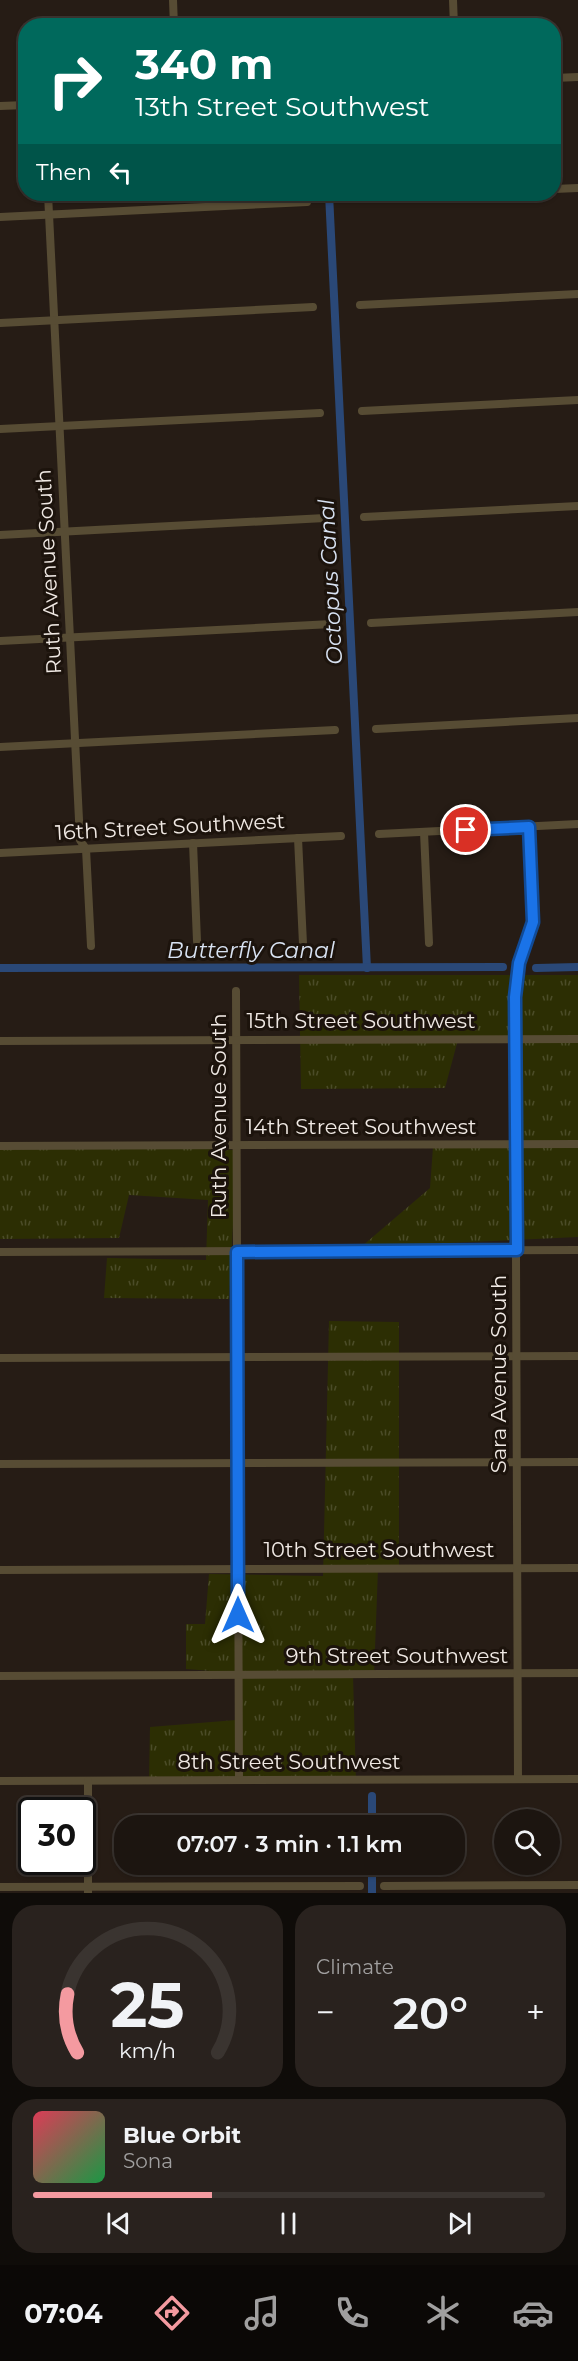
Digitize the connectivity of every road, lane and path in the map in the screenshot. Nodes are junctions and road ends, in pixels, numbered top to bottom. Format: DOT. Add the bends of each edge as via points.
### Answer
graph roads {
  1 [pos="173,0"];
  2 [pos="453,0"];
  3 [pos="174,18"];
  4 [pos="454,18"];
  5 [pos="578,77"];
  6 [pos="561,78"];
  7 [pos="18,105"];
  8 [pos="0,106"];
  9 [pos="578,188"];
  10 [pos="561,189"];
  11 [pos="48,201"];
  12 [pos="307,202"];
  13 [pos="48,215"];
  14 [pos="0,217"];
  15 [pos="578,294"];
  16 [pos="360,305"];
  17 [pos="313,308"];
  18 [pos="54,320"];
  19 [pos="0,323"];
  20 [pos="578,400"];
  21 [pos="362,411"];
  22 [pos="320,413"];
  23 [pos="59,426"];
  24 [pos="0,429"];
  25 [pos="578,506"];
  26 [pos="364,517"];
  27 [pos="325,518"];
  28 [pos="65,532"];
  29 [pos="0,535"];
  30 [pos="578,612"];
  31 [pos="371,623"];
  32 [pos="332,624"];
  33 [pos="70,638"];
  34 [pos="0,641"];
  35 [pos="578,718"];
  36 [pos="376,729"];
  37 [pos="335,730"];
  38 [pos="75,744"];
  39 [pos="0,747"];
  40 [pos="578,824"];
  41 [pos="529,827"];
  42 [pos="423,832"];
  43 [pos="379,834"];
  44 [pos="341,836"];
  45 [pos="298,838"];
  46 [pos="193,843"];
  47 [pos="86,849"];
  48 [pos="0,853"];
  49 [pos="197,941"];
  50 [pos="429,943"];
  51 [pos="303,944"];
  52 [pos="91,946"];
  53 [pos="236,991"];
  54 [pos="516,1039"];
  55 [pos="578,1039"];
  56 [pos="236,1040"];
  57 [pos="0,1041"];
  58 [pos="517,1144"];
  59 [pos="578,1144"];
  60 [pos="236,1145"];
  61 [pos="0,1146"];
  62 [pos="517,1250"];
  63 [pos="578,1250"];
  64 [pos="0,1252"];
  65 [pos="237,1252"];
  66 [pos="517,1356"];
  67 [pos="578,1356"];
  68 [pos="237,1357"];
  69 [pos="0,1358"];
  70 [pos="518,1462"];
  71 [pos="578,1462"];
  72 [pos="238,1463"];
  73 [pos="0,1464"];
  74 [pos="518,1568"];
  75 [pos="578,1568"];
  76 [pos="238,1569"];
  77 [pos="0,1570"];
  78 [pos="518,1674"];
  79 [pos="578,1674"];
  80 [pos="238,1675"];
  81 [pos="0,1676"];
  82 [pos="518,1779"];
  83 [pos="578,1779"];
  84 [pos="239,1780"];
  85 [pos="0,1781"];
  86 [pos="88,1781"];
  87 [pos="578,1885"];
  88 [pos="360,1886"];
  89 [pos="384,1886"];
  90 [pos="0,1887"];
  91 [pos="88,1890"];
  1 -- 3 [label="street"];
  2 -- 4 [label="street"];
  5 -- 6 [label="street"];
  7 -- 8 [label="street"];
  9 -- 10 [label="street"];
  11 -- 13 [label="street, Ruth Avenue South"];
  12 -- 13 [label="street"];
  13 -- 14 [label="street"];
  13 -- 18 [label="street, Ruth Avenue South"];
  15 -- 16 [label="street"];
  17 -- 18 [label="street"];
  18 -- 19 [label="street"];
  18 -- 23 [label="street, Ruth Avenue South"];
  20 -- 21 [label="street"];
  22 -- 23 [label="street"];
  23 -- 24 [label="street"];
  23 -- 28 [label="street, Ruth Avenue South"];
  25 -- 26 [label="street"];
  27 -- 28 [label="street"];
  28 -- 29 [label="street"];
  28 -- 33 [label="street, Ruth Avenue South"];
  30 -- 31 [label="street"];
  32 -- 33 [label="street"];
  33 -- 34 [label="street"];
  33 -- 38 [label="street, Ruth Avenue South"];
  35 -- 36 [label="street"];
  37 -- 38 [label="street"];
  38 -- 39 [label="street"];
  38 -- 47 [label="street, Ruth Avenue South" via="80,840"];
  40 -- 41 [label="street"];
  41 -- 42 [label="street"];
  41 -- 54 [label="street, Sara Avenue South" via="533,922 517,971"];
  42 -- 43 [label="street"];
  42 -- 50 [label="street"];
  44 -- 45 [label="street, 16th Street Southwest"];
  45 -- 46 [label="street, 16th Street Southwest"];
  45 -- 51 [label="street"];
  46 -- 47 [label="street, 16th Street Southwest"];
  46 -- 49 [label="street"];
  47 -- 48 [label="street, 16th Street Southwest"];
  47 -- 52 [label="street, Ruth Avenue South"];
  53 -- 56 [label="street, Ruth Avenue South"];
  54 -- 55 [label="street, 15th Street Southwest"];
  54 -- 56 [label="street, 15th Street Southwest"];
  54 -- 58 [label="street, Sara Avenue South"];
  56 -- 57 [label="street, 15th Street Southwest"];
  56 -- 60 [label="street, Ruth Avenue South"];
  58 -- 59 [label="street, 14th Street Southwest"];
  58 -- 60 [label="street, 14th Street Southwest"];
  58 -- 62 [label="street, Sara Avenue South"];
  60 -- 61 [label="street, 14th Street Southwest"];
  60 -- 65 [label="street, Ruth Avenue South"];
  62 -- 63 [label="street"];
  62 -- 65 [label="street"];
  62 -- 66 [label="street, Sara Avenue South"];
  64 -- 65 [label="street"];
  65 -- 68 [label="street, Ruth Avenue South"];
  66 -- 67 [label="street"];
  66 -- 68 [label="street"];
  66 -- 70 [label="street, Sara Avenue South"];
  68 -- 69 [label="street"];
  68 -- 72 [label="street, Ruth Avenue South"];
  70 -- 71 [label="street"];
  70 -- 72 [label="street"];
  70 -- 74 [label="street, Sara Avenue South"];
  72 -- 73 [label="street"];
  72 -- 76 [label="street, Ruth Avenue South"];
  74 -- 75 [label="street, 10th Street Southwest"];
  74 -- 76 [label="street, 10th Street Southwest"];
  74 -- 78 [label="street, Sara Avenue South"];
  76 -- 77 [label="street, 10th Street Southwest"];
  76 -- 80 [label="street, Ruth Avenue South"];
  78 -- 79 [label="street, 9th Street Southwest"];
  78 -- 80 [label="street, 9th Street Southwest"];
  78 -- 82 [label="street, Sara Avenue South"];
  80 -- 81 [label="street, 9th Street Southwest"];
  80 -- 84 [label="street, Ruth Avenue South"];
  82 -- 83 [label="street, 8th Street Southwest"];
  82 -- 84 [label="street, 8th Street Southwest"];
  84 -- 86 [label="street, 8th Street Southwest"];
  85 -- 86 [label="street, 8th Street Southwest"];
  86 -- 91 [label="street"];
  87 -- 89 [label="street"];
  88 -- 91 [label="street"];
  90 -- 91 [label="street"];
}
